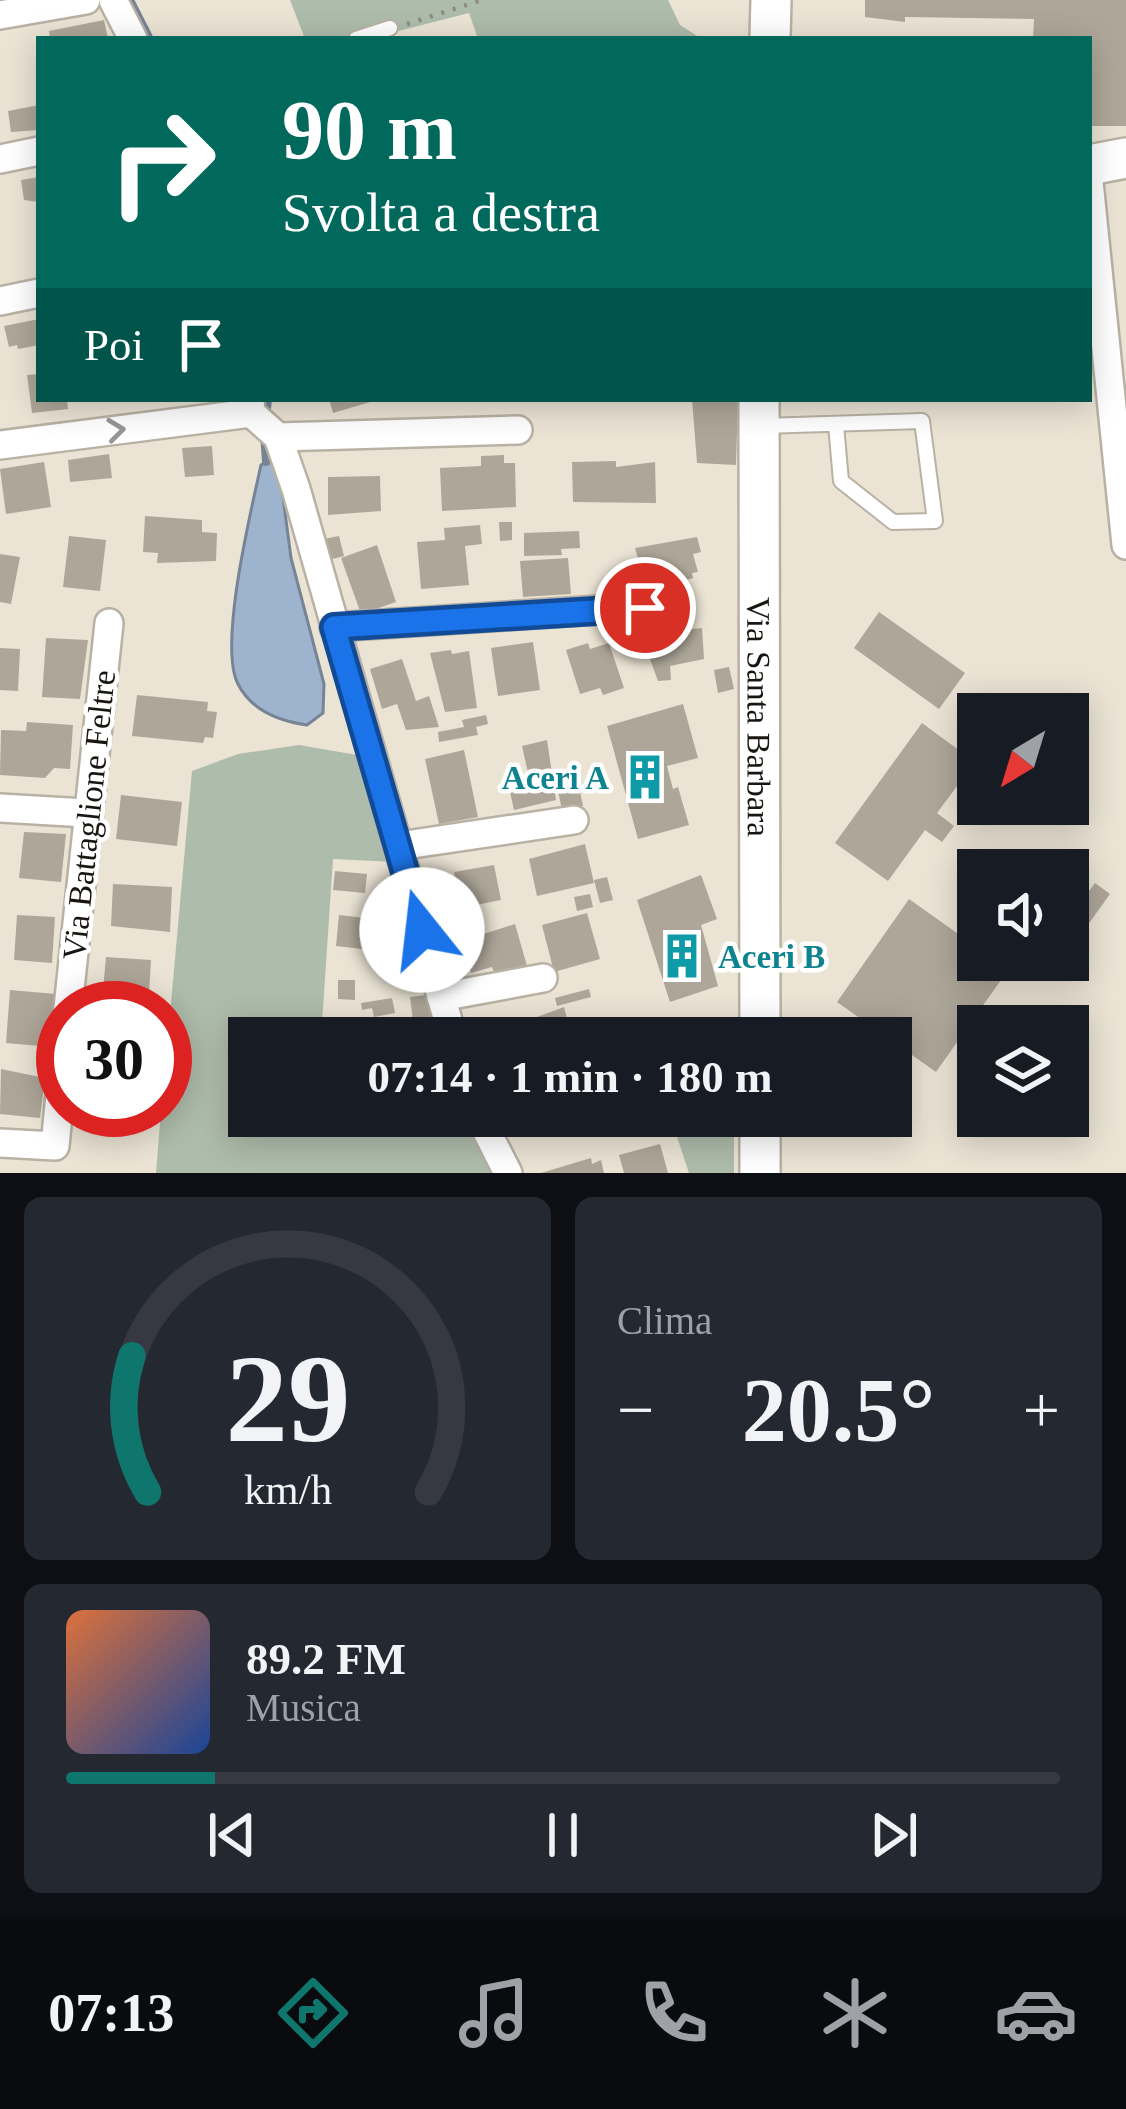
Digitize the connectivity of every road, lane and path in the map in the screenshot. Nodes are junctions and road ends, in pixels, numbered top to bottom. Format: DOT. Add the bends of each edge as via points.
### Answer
graph roads {
  1 [pos="86,0"];
  2 [pos="112,0"];
  3 [pos="482,0"];
  4 [pos="771,0"];
  5 [pos="0,15"];
  6 [pos="390,28"];
  7 [pos="132,36"];
  8 [pos="365,36"];
  9 [pos="770,36"];
  10 [pos="36,152"];
  11 [pos="1126,158"];
  12 [pos="0,159"];
  13 [pos="1092,164"];
  14 [pos="1092,211"];
  15 [pos="36,294"];
  16 [pos="0,301"];
  17 [pos="758,412"];
  18 [pos="262,420"];
  19 [pos="836,424"];
  20 [pos="518,430"];
  21 [pos="0,445"];
  22 [pos="1126,545"];
  23 [pos="645,608"];
  24 [pos="109,623"];
  25 [pos="334,627"];
  26 [pos="0,808"];
  27 [pos="86,813"];
  28 [pos="574,820"];
  29 [pos="399,846"];
  30 [pos="543,978"];
  31 [pos="70,981"];
  32 [pos="441,997"];
  33 [pos="446,1017"];
  34 [pos="760,1017"];
  35 [pos="56,1137"];
  36 [pos="490,1137"];
  37 [pos="760,1137"];
  38 [pos="0,1143"];
  39 [pos="508,1173"];
  40 [pos="760,1173"];
  1 -- 5 [label="street"];
  2 -- 7 [label="street"];
  3 -- 6 [label="path"];
  4 -- 9 [label="street"];
  6 -- 8 [label="lane"];
  10 -- 12 [label="street"];
  11 -- 13 [label="street"];
  14 -- 22 [label="street"];
  15 -- 16 [label="street"];
  17 -- 19 [label="lane"];
  17 -- 34 [label="street, Via Santa Barbara"];
  18 -- 20 [label="street"];
  21 -- 18 [label="street, one-way"];
  18 -- 25 [label="street"];
  19 -- 19 [label="lane" via="922,421 934,521 893,521 841,481"];
  23 -- 25 [label="street"];
  24 -- 27 [label="street, Via Battaglione Feltre"];
  25 -- 29 [label="street"];
  26 -- 27 [label="street"];
  27 -- 31 [label="street, Via Battaglione Feltre"];
  28 -- 29 [label="street"];
  29 -- 32 [label="street"];
  30 -- 32 [label="street"];
  32 -- 33 [label="street"];
  35 -- 38 [label="street" via="55,1146"];
  36 -- 39 [label="street"];
  37 -- 40 [label="street"];
}
